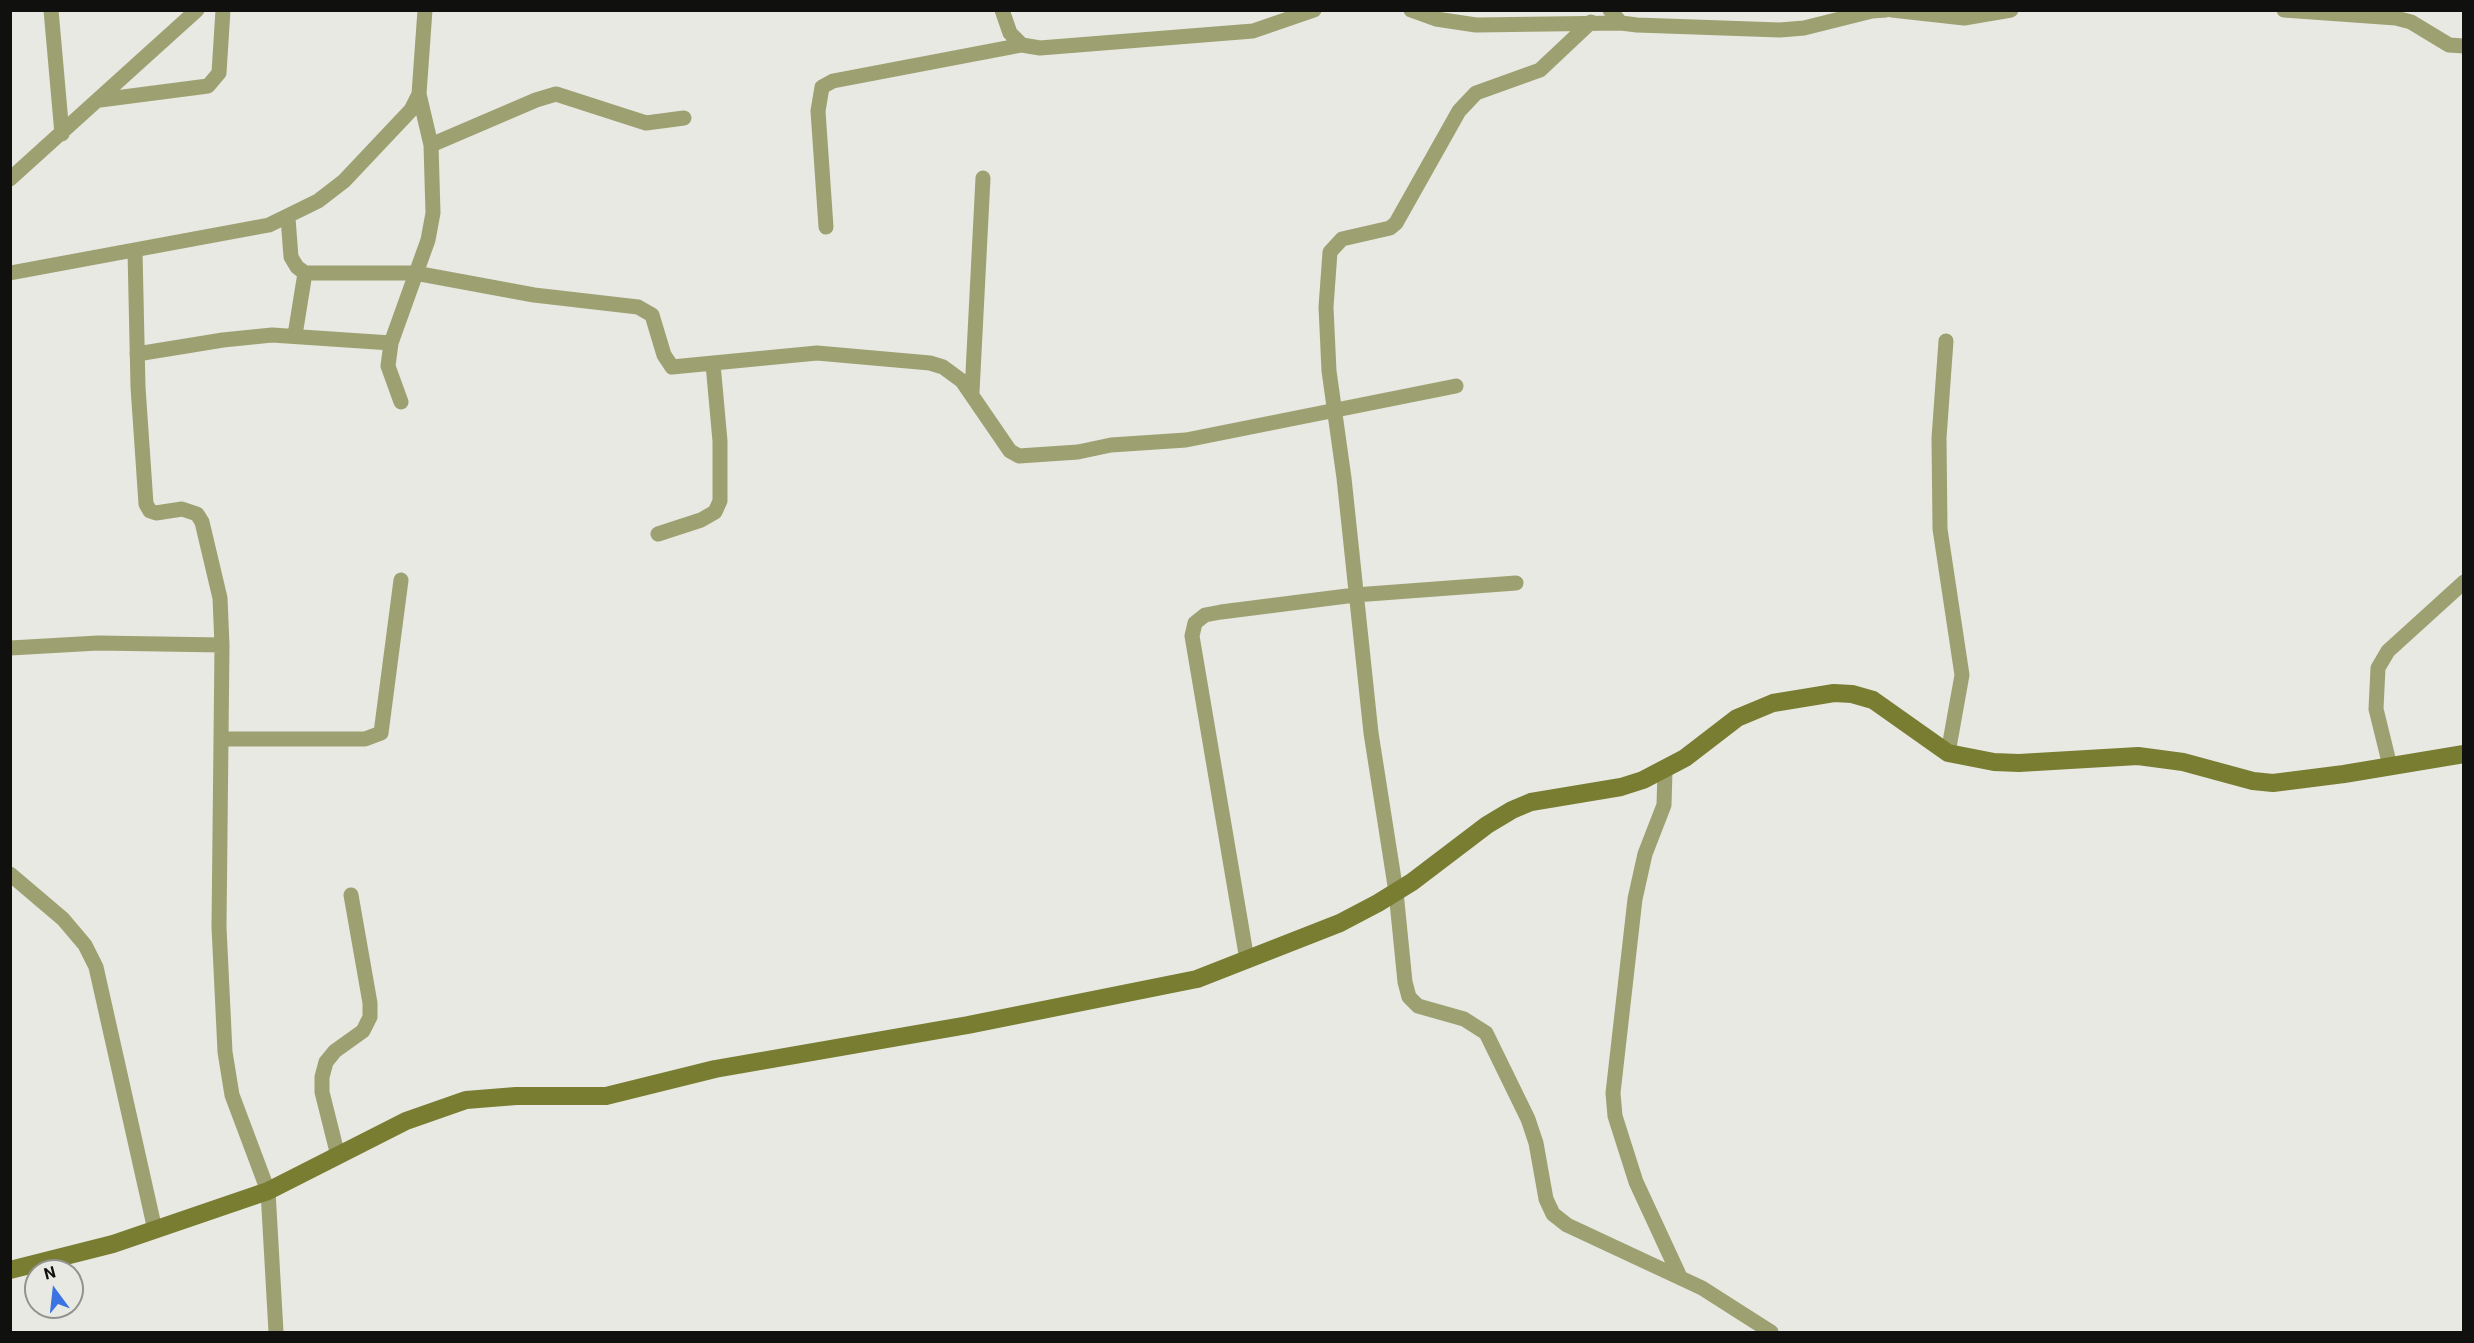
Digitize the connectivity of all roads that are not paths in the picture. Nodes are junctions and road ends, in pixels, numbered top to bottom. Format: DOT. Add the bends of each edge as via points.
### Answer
graph roads {
  1 [pos="51,10"];
  2 [pos="197,10"];
  3 [pos="223,10"];
  4 [pos="425,10"];
  5 [pos="1002,10"];
  6 [pos="1314,10"];
  7 [pos="1411,10"];
  8 [pos="1610,10"];
  9 [pos="1886,10"];
  10 [pos="1892,10"];
  11 [pos="2284,10"];
  12 [pos="2006,11"];
  13 [pos="1591,22"];
  14 [pos="1621,22"];
  15 [pos="1022,45"];
  16 [pos="2463,46"];
  17 [pos="419,94"];
  18 [pos="99,100"];
  19 [pos="684,118"];
  20 [pos="62,134"];
  21 [pos="431,145"];
  22 [pos="983,178"];
  23 [pos="10,179"];
  24 [pos="288,218"];
  25 [pos="826,227"];
  26 [pos="135,251"];
  27 [pos="10,273"];
  28 [pos="305,273"];
  29 [pos="415,273"];
  30 [pos="295,335"];
  31 [pos="1946,341"];
  32 [pos="391,343"];
  33 [pos="137,354"];
  34 [pos="713,364"];
  35 [pos="1456,386"];
  36 [pos="972,392"];
  37 [pos="401,402"];
  38 [pos="1333,411"];
  39 [pos="658,534"];
  40 [pos="401,580"];
  41 [pos="2463,582"];
  42 [pos="1516,583"];
  43 [pos="1355,595"];
  44 [pos="222,645"];
  45 [pos="10,648"];
  46 [pos="221,739"];
  47 [pos="1948,753"];
  48 [pos="2463,754"];
  49 [pos="2390,766"];
  50 [pos="1665,770"];
  51 [pos="10,874"];
  52 [pos="1396,892"];
  53 [pos="351,895"];
  54 [pos="1247,960"];
  55 [pos="338,1156"];
  56 [pos="268,1191"];
  57 [pos="155,1230"];
  58 [pos="10,1270"];
  59 [pos="1680,1277"];
  60 [pos="276,1332"];
  61 [pos="1771,1332"];
  1 -- 20 [label="street"];
  2 -- 18 [label="street"];
  3 -- 18 [label="street" via="219,74 208,86"];
  4 -- 17 [label="street"];
  5 -- 15 [label="street" via="1010,33"];
  6 -- 15 [label="street" via="1253,31 1040,48"];
  7 -- 13 [label="street" via="1436,19 1476,25"];
  8 -- 14 [label="street"];
  9 -- 14 [label="street" via="1780,30"];
  10 -- 12 [label="street" via="1964,18"];
  11 -- 16 [label="street" via="2396,18 2411,22 2449,45"];
  13 -- 14 [label="street"];
  13 -- 38 [label="street" via="1540,70 1488,87 1466,101 1396,224 1351,235 1334,245 1326,307"];
  15 -- 25 [label="street" via="833,81 822,87 818,111"];
  17 -- 21 [label="street"];
  17 -- 24 [label="street" via="402,122 344,181"];
  18 -- 20 [label="street"];
  19 -- 21 [label="street" via="646,123 556,94"];
  20 -- 23 [label="street"];
  21 -- 29 [label="street" via="433,213"];
  22 -- 36 [label="street"];
  24 -- 26 [label="street"];
  24 -- 28 [label="street" via="291,257"];
  26 -- 27 [label="street"];
  26 -- 33 [label="street"];
  28 -- 29 [label="street"];
  28 -- 30 [label="street"];
  29 -- 32 [label="street"];
  29 -- 34 [label="street" via="645,310 657,323 667,364 681,368"];
  30 -- 32 [label="street"];
  30 -- 33 [label="street" via="223,340"];
  31 -- 47 [label="street" via="1939,438 1940,529 1962,675"];
  32 -- 37 [label="street" via="388,366"];
  33 -- 44 [label="street" via="146,504 156,513 190,510 202,522 220,598"];
  34 -- 36 [label="street" via="818,353 930,363 953,374"];
  34 -- 39 [label="street" via="720,441 720,501 715,512 701,520"];
  35 -- 38 [label="street"];
  36 -- 38 [label="street" via="1010,451 1033,457 1111,445 1186,440"];
  38 -- 43 [label="street"];
  40 -- 46 [label="street" via="381,733 365,739"];
  41 -- 49 [label="street" via="2388,651 2378,668 2376,708"];
  42 -- 43 [label="street"];
  43 -- 52 [label="street" via="1371,733"];
  43 -- 54 [label="street" via="1221,612 1205,615 1195,623 1192,636"];
  44 -- 45 [label="street" via="98,643"];
  44 -- 46 [label="street"];
  46 -- 56 [label="street" via="219,927 225,1052 232,1095"];
  47 -- 49 [label="street" via="1968,759 2019,763 2138,756 2273,783"];
  47 -- 50 [label="street" via="1873,700 1834,693 1754,709"];
  48 -- 49 [label="street"];
  50 -- 52 [label="street" via="1621,787 1531,802 1512,810"];
  50 -- 59 [label="street" via="1664,805 1645,854 1635,898 1613,1094 1615,1116 1636,1182"];
  51 -- 57 [label="street" via="63,919 85,945 96,967"];
  52 -- 54 [label="street" via="1340,923"];
  52 -- 59 [label="street" via="1409,997 1418,1006 1464,1019 1486,1033 1528,1119 1553,1214 1567,1225"];
  53 -- 55 [label="street" via="370,1010 363,1030 335,1051 326,1062 322,1077"];
  54 -- 55 [label="street" via="1168,986 715,1069 606,1096 466,1100 406,1121"];
  55 -- 56 [label="street"];
  56 -- 57 [label="street"];
  56 -- 60 [label="street"];
  57 -- 58 [label="street"];
  59 -- 61 [label="street"];
}
